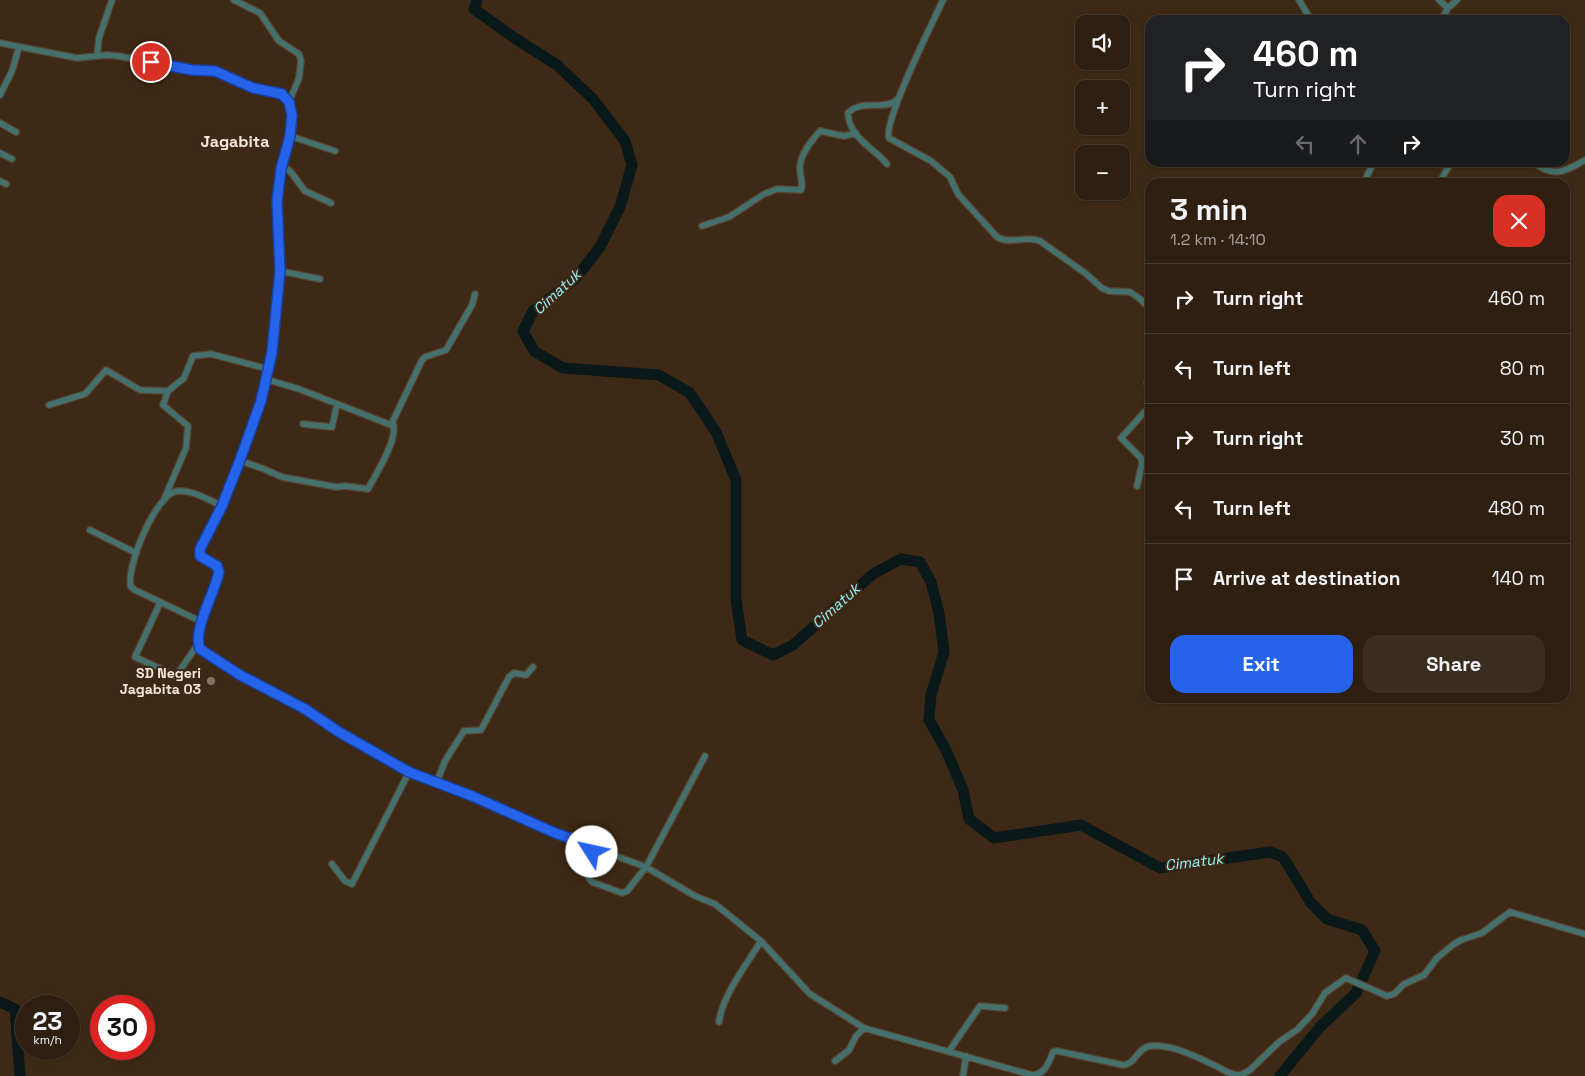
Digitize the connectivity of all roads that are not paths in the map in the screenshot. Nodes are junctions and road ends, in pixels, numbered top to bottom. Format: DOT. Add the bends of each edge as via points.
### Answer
graph roads {
  1 [pos="112,0"];
  2 [pos="234,0"];
  3 [pos="943,0"];
  4 [pos="1299,0"];
  5 [pos="1439,0"];
  6 [pos="1457,0"];
  7 [pos="1448,8"];
  8 [pos="1308,15"];
  9 [pos="1444,15"];
  10 [pos="0,43"];
  11 [pos="19,47"];
  12 [pos="97,56"];
  13 [pos="0,95"];
  14 [pos="898,99"];
  15 [pos="289,102"];
  16 [pos="0,123"];
  17 [pos="16,132"];
  18 [pos="856,133"];
  19 [pos="290,136"];
  20 [pos="336,151"];
  21 [pos="0,153"];
  22 [pos="12,159"];
  23 [pos="1585,160"];
  24 [pos="887,164"];
  25 [pos="282,166"];
  26 [pos="1448,167"];
  27 [pos="1541,167"];
  28 [pos="1442,178"];
  29 [pos="331,203"];
  30 [pos="702,226"];
  31 [pos="280,271"];
  32 [pos="320,279"];
  33 [pos="475,294"];
  34 [pos="1145,304"];
  35 [pos="268,369"];
  36 [pos="265,379"];
  37 [pos="168,391"];
  38 [pos="337,404"];
  39 [pos="49,405"];
  40 [pos="1145,412"];
  41 [pos="393,423"];
  42 [pos="303,424"];
  43 [pos="240,460"];
  44 [pos="1137,486"];
  45 [pos="165,497"];
  46 [pos="222,506"];
  47 [pos="90,530"];
  48 [pos="136,553"];
  49 [pos="160,604"];
  50 [pos="202,622"];
  51 [pos="198,644"];
  52 [pos="533,667"];
  53 [pos="705,756"];
  54 [pos="409,772"];
  55 [pos="436,784"];
  56 [pos="592,852"];
  57 [pos="332,864"];
  58 [pos="646,867"];
  59 [pos="1585,934"];
  60 [pos="761,941"];
  61 [pos="1004,1008"];
  62 [pos="719,1022"];
  63 [pos="864,1028"];
  64 [pos="948,1051"];
  65 [pos="966,1056"];
  66 [pos="835,1061"];
  67 [pos="962,1076"];
  1 -- 12 [label="street" via="99,38"];
  2 -- 15 [label="street" via="260,13 279,41 299,54 299,78"];
  3 -- 14 [label="street"];
  4 -- 8 [label="street"];
  5 -- 7 [label="street"];
  6 -- 7 [label="street"];
  7 -- 9 [label="street"];
  10 -- 11 [label="street"];
  11 -- 12 [label="street" via="77,58"];
  11 -- 13 [label="street"];
  12 -- 15 [label="street" via="118,56 192,70 215,71 253,88 282,94"];
  14 -- 18 [label="street" via="888,105 853,108 848,115"];
  14 -- 34 [label="street" via="887,130 889,138 931,160 950,177 958,194 997,237 1003,241 1034,239 1102,288 1130,292"];
  15 -- 19 [label="street" via="292,115"];
  16 -- 17 [label="street"];
  18 -- 24 [label="street" via="860,141"];
  18 -- 30 [label="street" via="844,136 820,131 802,157 801,190 777,189 729,217"];
  19 -- 20 [label="street"];
  19 -- 25 [label="street"];
  21 -- 22 [label="street"];
  23 -- 27 [label="street" via="1555,173"];
  25 -- 29 [label="street" via="290,171 305,191"];
  25 -- 31 [label="street" via="277,201"];
  26 -- 28 [label="street"];
  31 -- 32 [label="street"];
  31 -- 35 [label="street"];
  33 -- 41 [label="street" via="446,350 422,360"];
  35 -- 36 [label="street"];
  35 -- 37 [label="street" via="211,354 193,356 184,378"];
  36 -- 38 [label="street"];
  36 -- 43 [label="street"];
  37 -- 39 [label="street" via="140,390 106,370 85,394"];
  37 -- 45 [label="street" via="163,405 188,426 186,448"];
  38 -- 41 [label="street" via="389,425"];
  38 -- 42 [label="street" via="332,427"];
  40 -- 44 [label="street" via="1121,438 1141,458"];
  41 -- 43 [label="street" via="395,428 387,453 368,489 282,478"];
  43 -- 46 [label="street"];
  45 -- 46 [label="street" via="186,491"];
  45 -- 48 [label="street" via="147,526"];
  46 -- 50 [label="street" via="200,549 200,556 217,566 219,572"];
  47 -- 48 [label="street"];
  48 -- 49 [label="street" via="130,585"];
  49 -- 50 [label="street"];
  49 -- 51 [label="street" via="135,657 176,676"];
  50 -- 51 [label="street"];
  51 -- 54 [label="street" via="204,654 305,709"];
  52 -- 55 [label="street" via="526,675 514,673 509,677 481,730 464,731 445,761"];
  53 -- 58 [label="street"];
  54 -- 55 [label="street"];
  54 -- 57 [label="street" via="352,884 348,884"];
  55 -- 56 [label="street" via="590,845"];
  56 -- 58 [label="street" via="616,856"];
  56 -- 58 [label="street" via="588,878 622,893"];
  58 -- 60 [label="street" via="720,907"];
  59 -- 65 [label="street" via="1510,912 1482,934 1461,940 1437,958 1424,975 1404,984 1394,994 1387,996 1346,978 1325,993 1298,1029 1241,1075 1164,1047 1143,1048 1130,1063 1123,1065 1057,1051 1037,1075"];
  60 -- 62 [label="street" via="737,979"];
  60 -- 63 [label="street" via="810,994"];
  61 -- 64 [label="street" via="980,1006"];
  63 -- 64 [label="street"];
  63 -- 66 [label="street" via="849,1050"];
  64 -- 65 [label="street"];
  65 -- 67 [label="street"];
}
